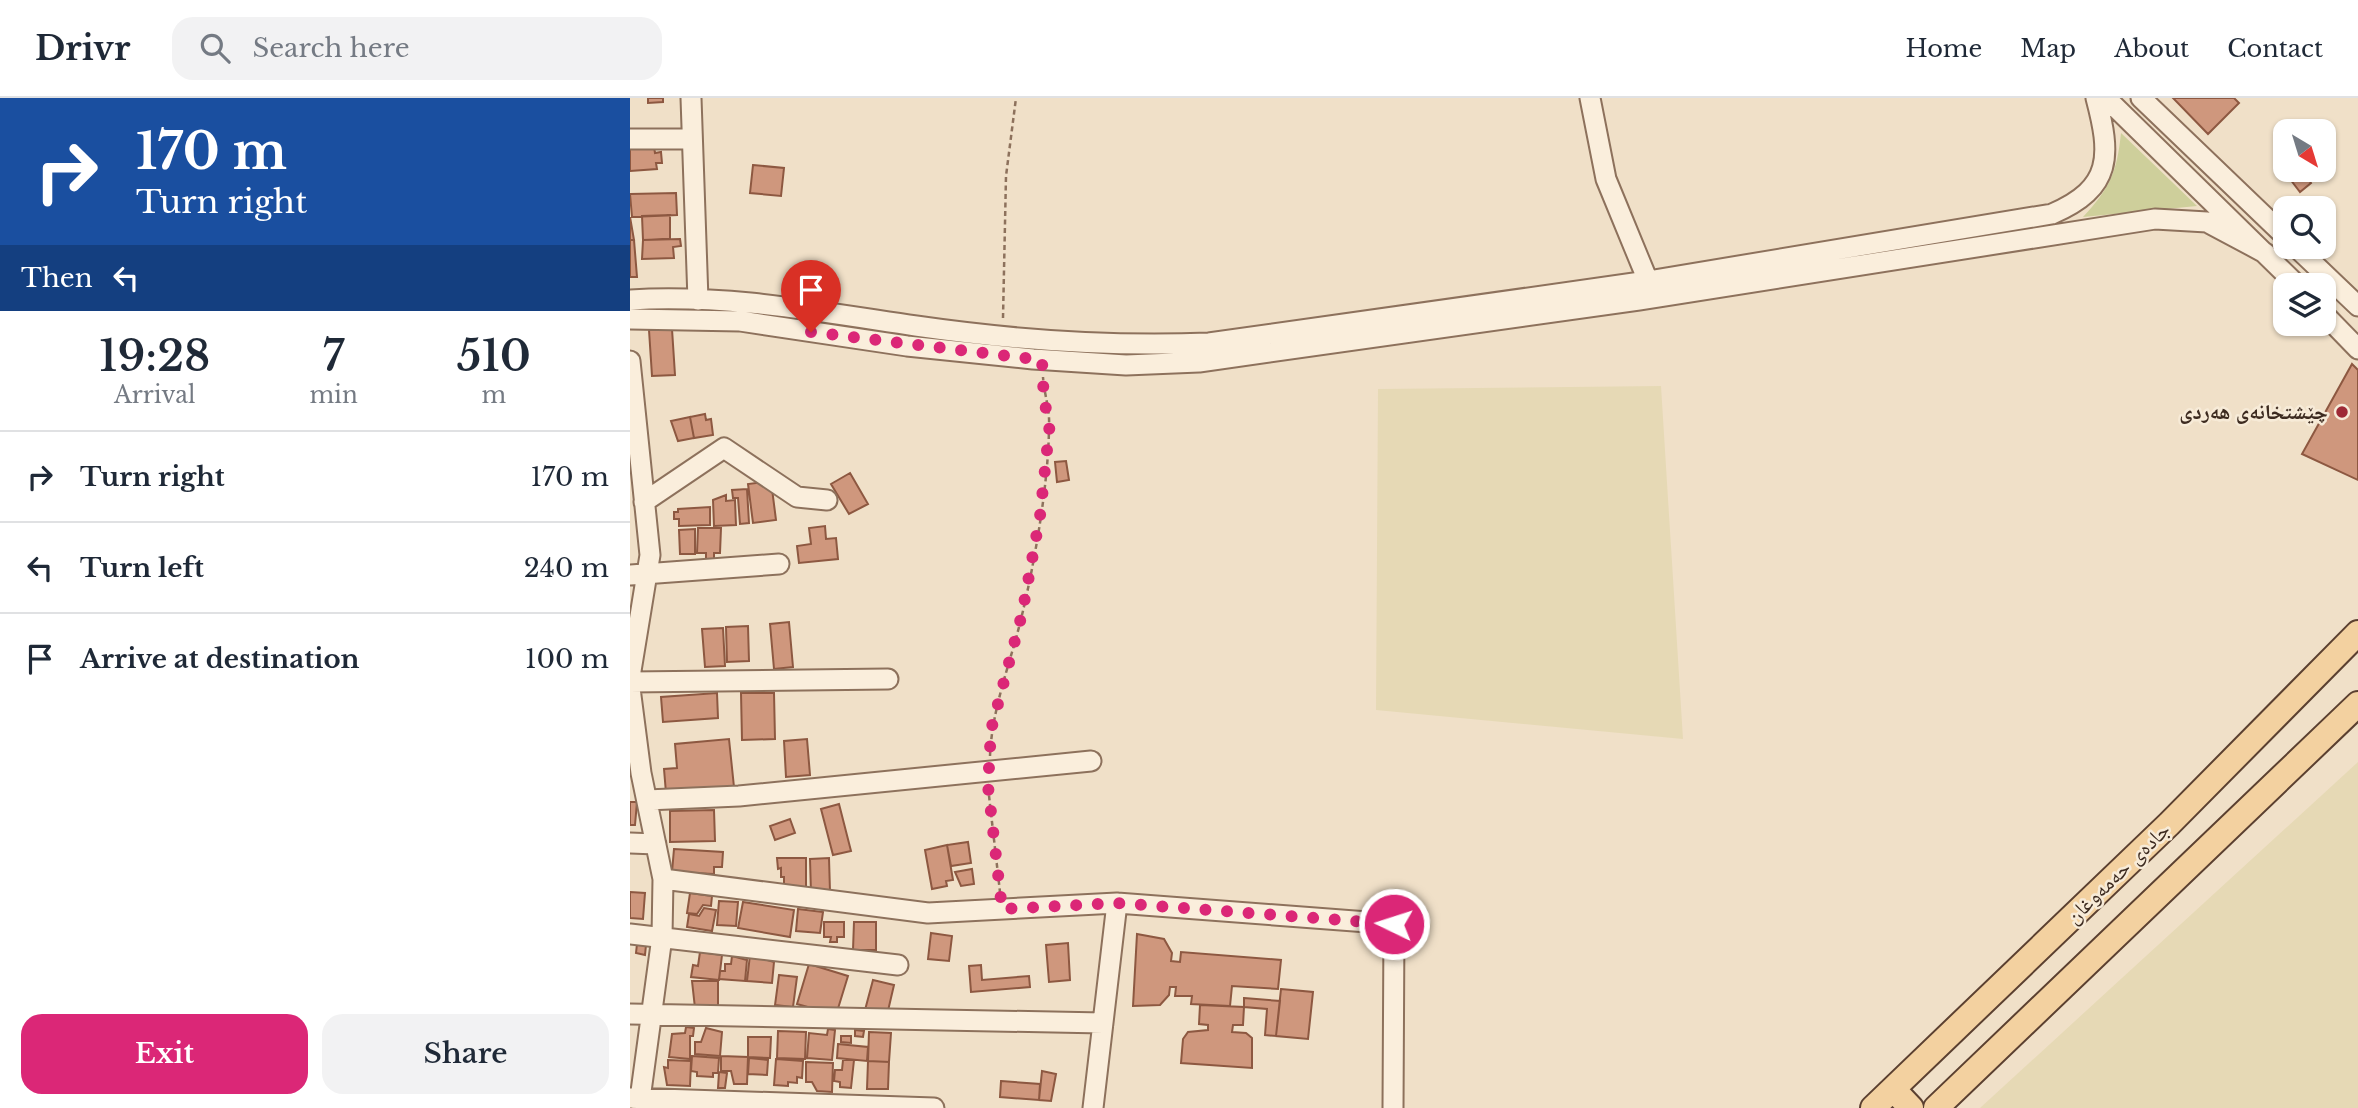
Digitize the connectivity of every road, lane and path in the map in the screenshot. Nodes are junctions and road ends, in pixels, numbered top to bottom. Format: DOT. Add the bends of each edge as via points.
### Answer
graph roads {
  1 [pos="691,98"];
  2 [pos="1016,98"];
  3 [pos="1590,98"];
  4 [pos="2096,98"];
  5 [pos="2106,98"];
  6 [pos="2141,98"];
  7 [pos="630,139"];
  8 [pos="692,139"];
  9 [pos="1988,224"];
  10 [pos="2273,225"];
  11 [pos="1991,246"];
  12 [pos="2265,253"];
  13 [pos="2309,259"];
  14 [pos="2285,273"];
  15 [pos="1648,281"];
  16 [pos="630,300"];
  17 [pos="698,300"];
  18 [pos="2358,306"];
  19 [pos="630,318"];
  20 [pos="2336,325"];
  21 [pos="1351,332"];
  22 [pos="1003,336"];
  23 [pos="2356,343"];
  24 [pos="1042,360"];
  25 [pos="630,361"];
  26 [pos="827,500"];
  27 [pos="644,502"];
  28 [pos="779,564"];
  29 [pos="638,574"];
  30 [pos="2358,633"];
  31 [pos="888,679"];
  32 [pos="630,680"];
  33 [pos="630,688"];
  34 [pos="2358,704"];
  35 [pos="1091,761"];
  36 [pos="989,771"];
  37 [pos="636,772"];
  38 [pos="647,800"];
  39 [pos="630,843"];
  40 [pos="656,845"];
  41 [pos="663,879"];
  42 [pos="1117,903"];
  43 [pos="1002,909"];
  44 [pos="630,934"];
  45 [pos="662,937"];
  46 [pos="898,965"];
  47 [pos="630,1014"];
  48 [pos="651,1016"];
  49 [pos="1103,1023"];
  50 [pos="1893,1088"];
  51 [pos="637,1102"];
  52 [pos="934,1108"];
  53 [pos="1093,1108"];
  54 [pos="1393,1108"];
  55 [pos="1873,1108"];
  56 [pos="1911,1108"];
  57 [pos="1936,1108"];
  1 -- 8 [label="street"];
  2 -- 22 [label="path" via="1006,176"];
  3 -- 15 [label="street" via="1606,179"];
  4 -- 9 [label="street" via="2106,142 2104,166 2092,187 2074,204 2052,214"];
  5 -- 12 [label="street"];
  6 -- 10 [label="street"];
  7 -- 8 [label="street"];
  8 -- 17 [label="street"];
  9 -- 11 [label="street"];
  9 -- 15 [label="street"];
  11 -- 12 [label="street" via="2179,218 2207,222"];
  11 -- 21 [label="street"];
  12 -- 14 [label="street"];
  13 -- 18 [label="street"];
  15 -- 21 [label="street" via="1461,305"];
  16 -- 17 [label="street"];
  17 -- 22 [label="street" via="752,302"];
  19 -- 24 [label="street" via="740,321"];
  20 -- 23 [label="street"];
  21 -- 22 [label="street" via="1138,346"];
  21 -- 24 [label="street" via="1199,362 1126,365"];
  24 -- 36 [label="path" via="1050,422 1040,516 1022,614 991,730"];
  25 -- 27 [label="street"];
  26 -- 27 [label="street" via="797,496 724,448"];
  27 -- 29 [label="street" via="650,555"];
  28 -- 29 [label="street"];
  29 -- 32 [label="street"];
  30 -- 50 [label="main road, جادەی حەمەوغان" via="2169,824"];
  31 -- 32 [label="street"];
  33 -- 37 [label="street"];
  34 -- 57 [label="main road, جادەی حەمەوغان"];
  35 -- 36 [label="street"];
  36 -- 38 [label="street" via="740,796"];
  36 -- 43 [label="path"];
  37 -- 38 [label="street"];
  38 -- 40 [label="street"];
  39 -- 40 [label="street"];
  40 -- 41 [label="street"];
  41 -- 43 [label="street" via="929,913"];
  41 -- 45 [label="street"];
  42 -- 43 [label="street"];
  42 -- 49 [label="street"];
  42 -- 54 [label="street" via="1394,924"];
  44 -- 45 [label="street"];
  45 -- 46 [label="street"];
  45 -- 48 [label="street"];
  47 -- 48 [label="street"];
  48 -- 49 [label="street"];
  48 -- 51 [label="street"];
  49 -- 53 [label="street"];
  50 -- 55 [label="main road, جادەی حەمەوغان"];
  50 -- 56 [label="main road"];
  51 -- 52 [label="street"];
}
